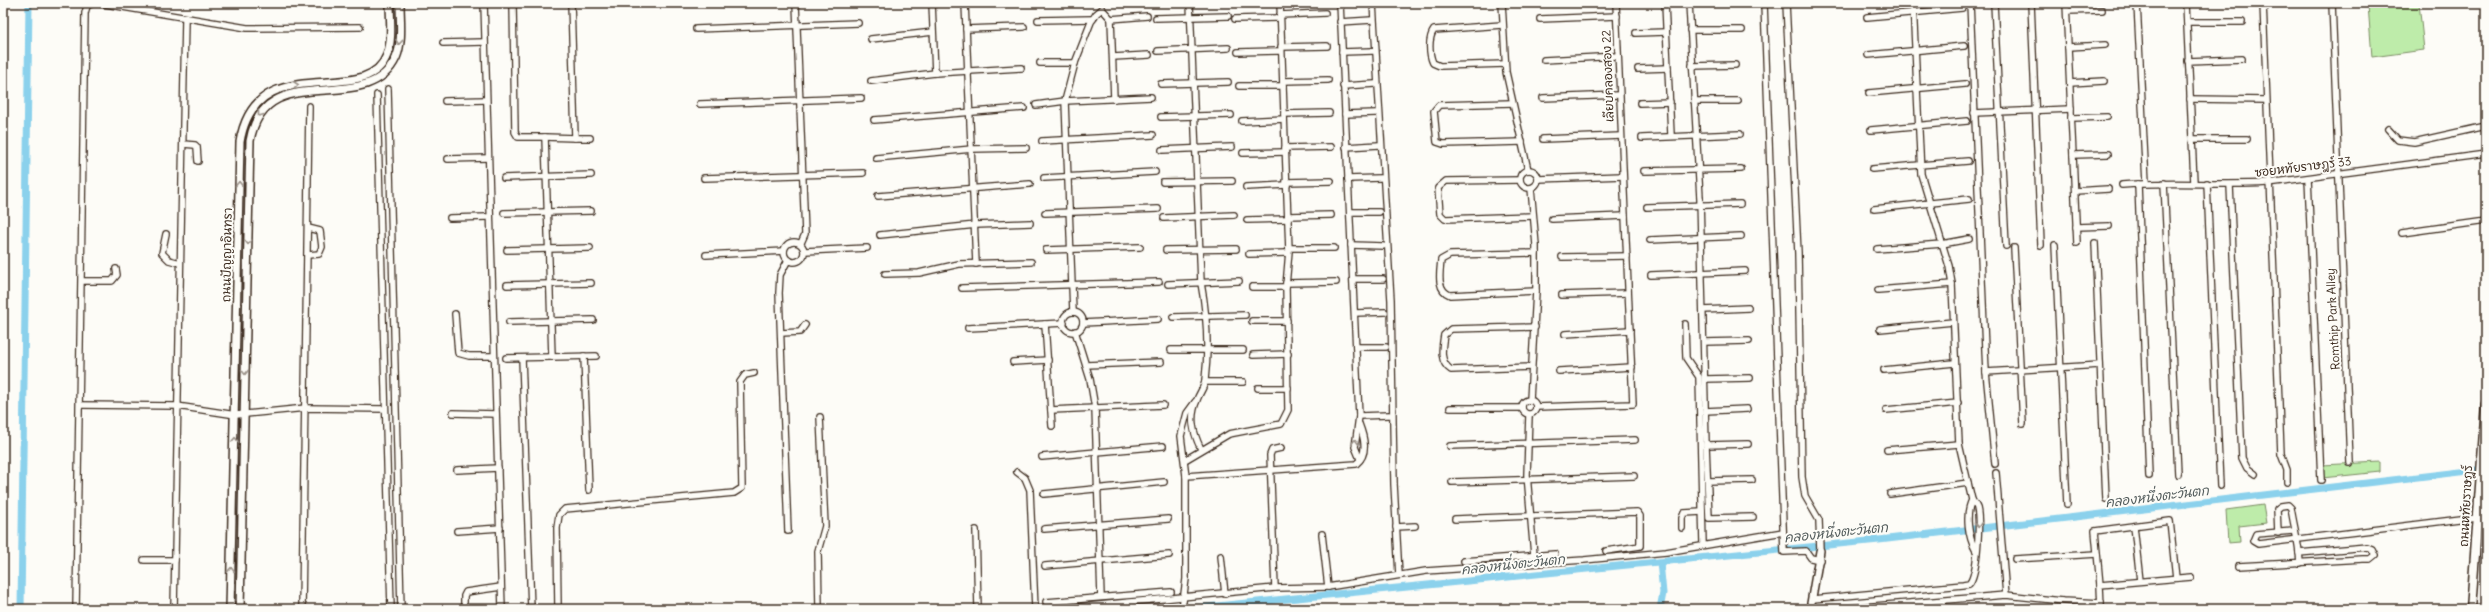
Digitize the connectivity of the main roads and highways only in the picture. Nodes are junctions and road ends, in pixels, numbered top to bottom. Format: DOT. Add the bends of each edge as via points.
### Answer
graph roads {
  1 [pos="2486,404"];
  2 [pos="2471,609"];
  1 -- 2 [label="main road, ถนนหทัยราษฎร์"];
}
